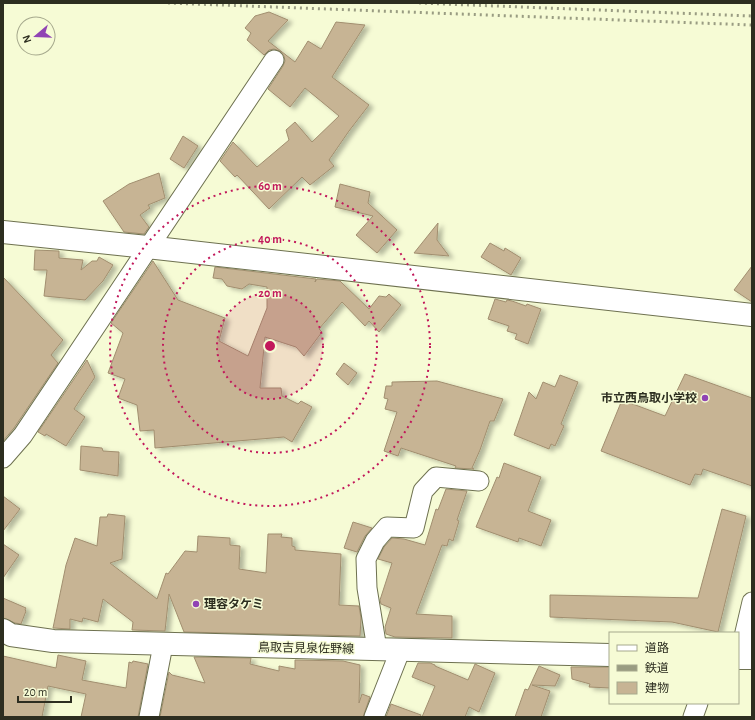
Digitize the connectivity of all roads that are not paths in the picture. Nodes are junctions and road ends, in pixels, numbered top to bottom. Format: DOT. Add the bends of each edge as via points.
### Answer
graph roads {
  1 [pos="274,60"];
  2 [pos="3,232"];
  3 [pos="148,247"];
  4 [pos="752,315"];
  5 [pos="3,458"];
  6 [pos="479,481"];
  7 [pos="752,602"];
  8 [pos="3,630"];
  9 [pos="163,645"];
  10 [pos="377,649"];
  11 [pos="400,650"];
  12 [pos="609,655"];
  13 [pos="743,658"];
  14 [pos="698,704"];
  15 [pos="149,717"];
  16 [pos="374,717"];
  17 [pos="693,717"];
  1 -- 3 [label="street"];
  2 -- 3 [label="street"];
  3 -- 4 [label="street"];
  3 -- 5 [label="street" via="23,435"];
  6 -- 10 [label="street" via="436,477 423,491 414,528 387,527 375,541 366,559 367,588"];
  7 -- 13 [label="street"];
  8 -- 9 [label="street, 鳥取吉見泉佐野線" via="11,635 53,641"];
  9 -- 10 [label="street, 鳥取吉見泉佐野線"];
  9 -- 15 [label="street"];
  10 -- 11 [label="street, 鳥取吉見泉佐野線"];
  11 -- 12 [label="street, 鳥取吉見泉佐野線"];
  11 -- 16 [label="street"];
  14 -- 17 [label="street"];
}
